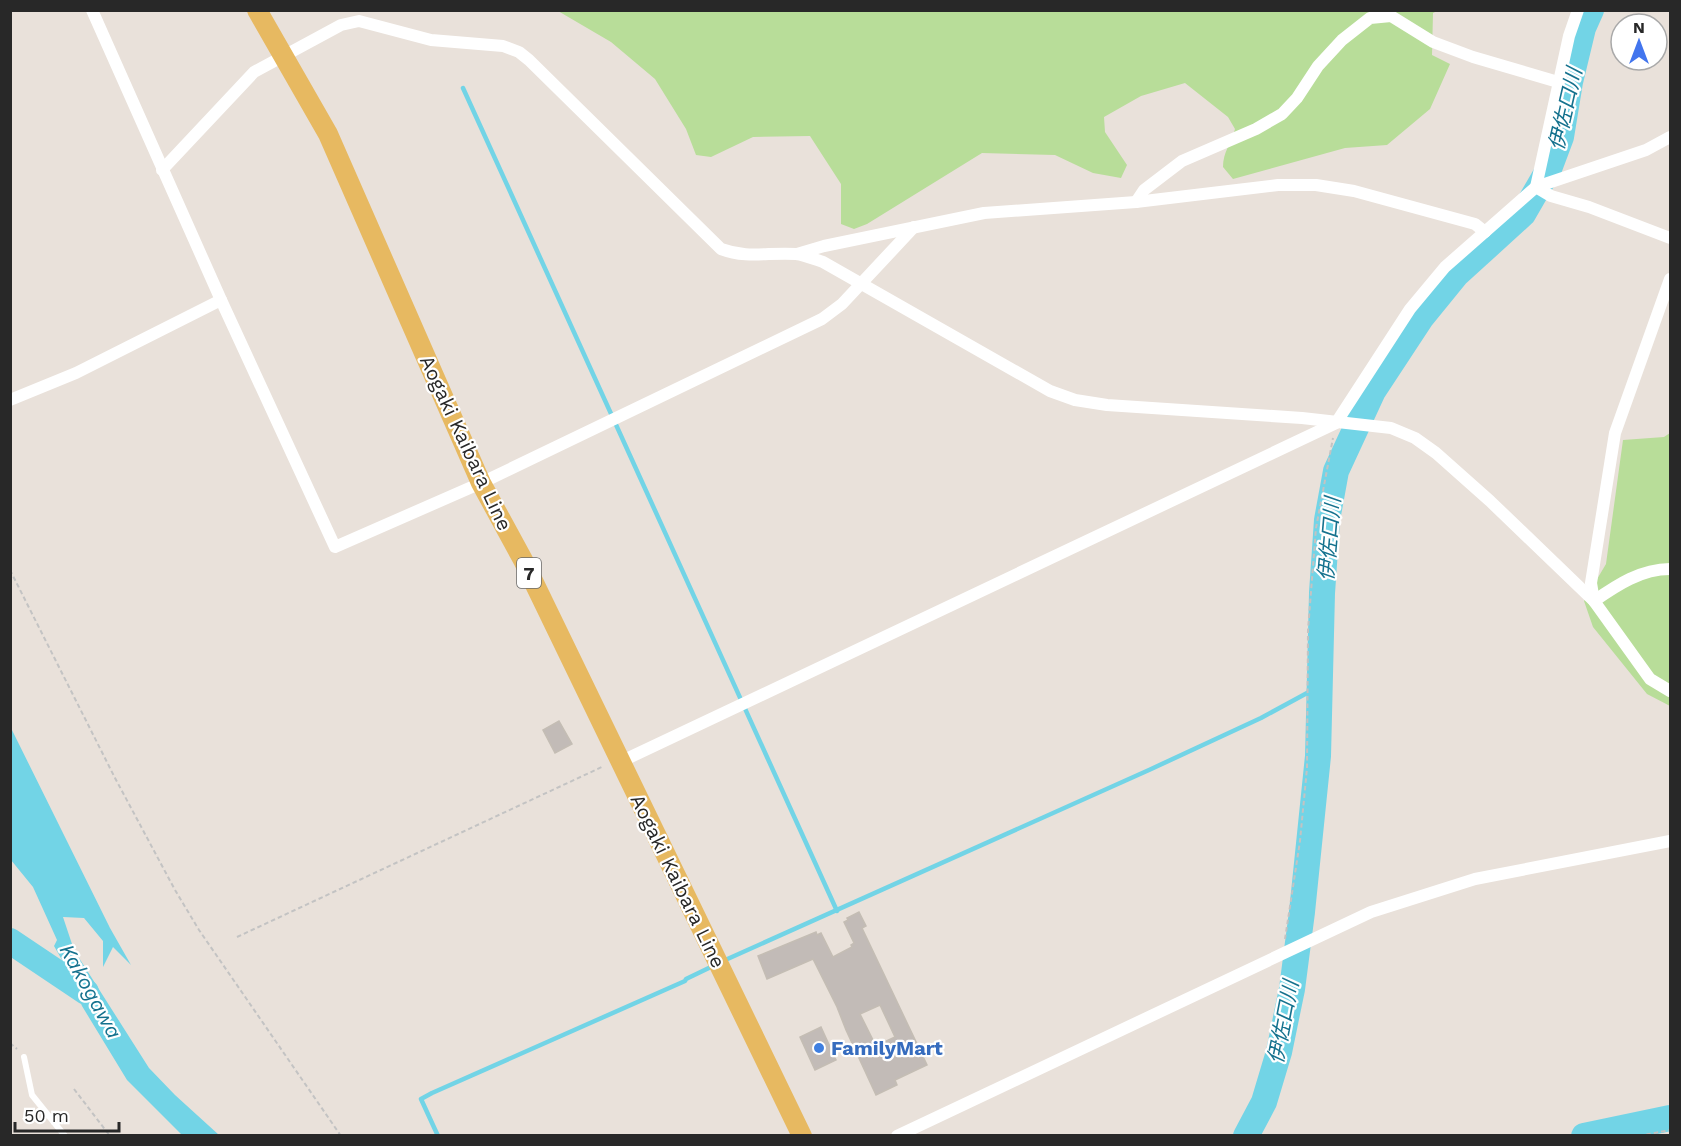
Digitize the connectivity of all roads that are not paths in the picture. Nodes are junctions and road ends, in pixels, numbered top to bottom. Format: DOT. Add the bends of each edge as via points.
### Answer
graph roads {
  1 [pos="92,10"];
  2 [pos="257,10"];
  3 [pos="1578,10"];
  4 [pos="285,56"];
  5 [pos="1558,82"];
  6 [pos="1671,136"];
  7 [pos="162,170"];
  8 [pos="1536,187"];
  9 [pos="1136,202"];
  10 [pos="914,227"];
  11 [pos="1485,232"];
  12 [pos="1671,238"];
  13 [pos="797,254"];
  14 [pos="1671,279"];
  15 [pos="862,283"];
  16 [pos="221,300"];
  17 [pos="10,400"];
  18 [pos="1336,423"];
  19 [pos="481,483"];
  20 [pos="1671,569"];
  21 [pos="1594,601"];
  22 [pos="1671,691"];
  23 [pos="619,760"];
  24 [pos="1671,841"];
  25 [pos="24,1057"];
  26 [pos="65,1136"];
  27 [pos="802,1136"];
  28 [pos="897,1136"];
  1 -- 7 [label="street"];
  2 -- 4 [label="main road, Aogaki Kaibara Line / 7"];
  3 -- 5 [label="street"];
  4 -- 7 [label="street" via="254,72"];
  4 -- 13 [label="street" via="341,25 359,21 431,40 503,46 519,52 721,249 749,256"];
  4 -- 19 [label="main road, Aogaki Kaibara Line / 7" via="328,134"];
  5 -- 8 [label="street"];
  5 -- 9 [label="street" via="1433,42 1390,16 1370,18 1318,66 1282,114 1182,161 1144,190"];
  6 -- 8 [label="street" via="1646,150"];
  7 -- 16 [label="street"];
  8 -- 11 [label="street"];
  8 -- 12 [label="street" via="1551,196"];
  9 -- 10 [label="street" via="984,213"];
  9 -- 11 [label="street" via="1316,184 1475,224"];
  10 -- 13 [label="street"];
  10 -- 15 [label="street"];
  11 -- 18 [label="street" via="1445,267 1410,309"];
  13 -- 15 [label="street" via="823,262"];
  14 -- 21 [label="street" via="1615,433 1591,583"];
  15 -- 18 [label="street" via="1050,391 1074,400"];
  15 -- 19 [label="street" via="822,319"];
  16 -- 17 [label="street" via="76,373"];
  16 -- 19 [label="street" via="335,547"];
  18 -- 21 [label="street" via="1391,428 1415,438 1436,453"];
  18 -- 23 [label="street"];
  19 -- 23 [label="main road, Aogaki Kaibara Line / 7" via="523,560"];
  20 -- 21 [label="street" via="1626,579"];
  21 -- 22 [label="street" via="1650,679"];
  23 -- 27 [label="main road, Aogaki Kaibara Line / 7"];
  24 -- 28 [label="street" via="1475,879 1371,912"];
  25 -- 26 [label="lane" via="32,1095"];
}
